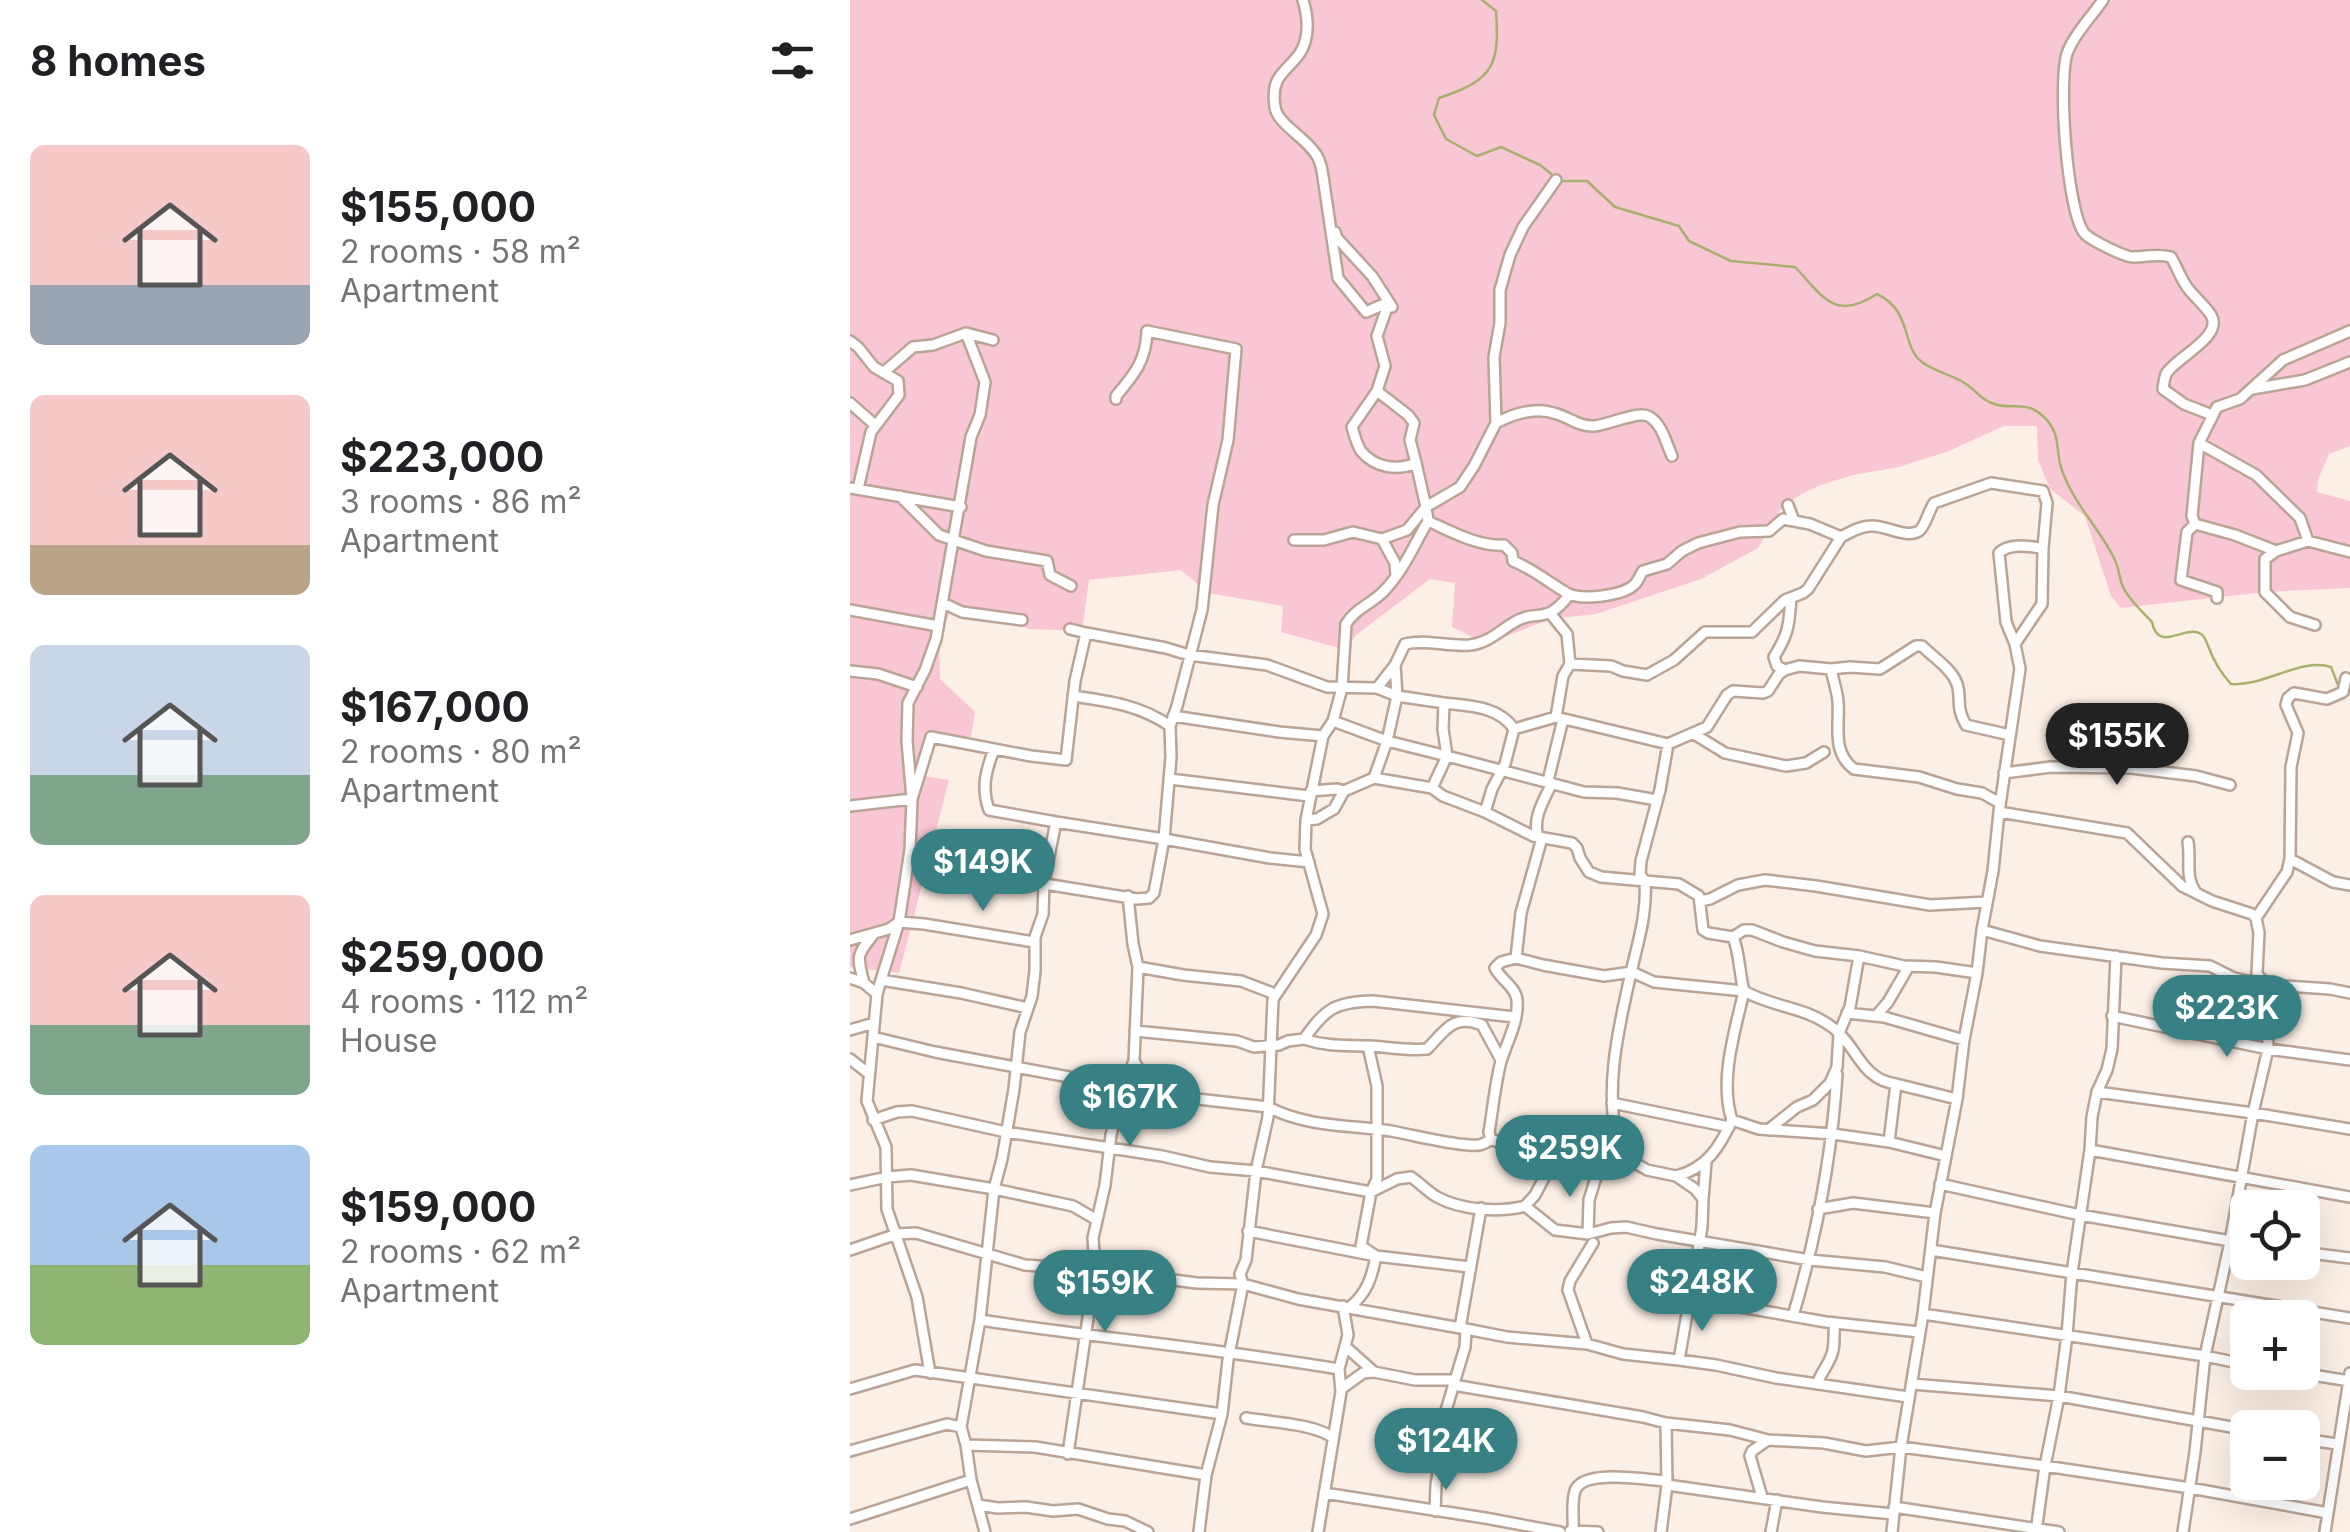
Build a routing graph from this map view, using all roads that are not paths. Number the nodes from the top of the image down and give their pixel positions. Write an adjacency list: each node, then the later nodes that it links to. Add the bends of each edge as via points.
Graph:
1 (1303, 0): 3 (street, via 1308,18 1302,50 1280,72 1274,108 1319,158)
2 (2103, 0): 16 (street, via 2065,64 2065,142 2075,212 2086,236 2117,252 2171,256 2214,320 2212,332 2164,376 2163,389)
3 (1323, 178): 5 (street, via 1336,238); 5 (street, via 1338,278 1366,312)
4 (1556, 180): 17 (street, via 1523,227 1500,290)
5 (1390, 304): 13 (street, via 1377,336 1384,366)
6 (2350, 331): 12 (street, via 2283,360)
7 (966, 333): 8 (street); 11 (street, via 912,346); 26 (street, via 985,382)
8 (993, 340)
9 (850, 341): 11 (street)
10 (2350, 362): 12 (street, via 2305,380)
11 (884, 372): 18 (street, via 898,382 899,395)
12 (2252, 389): 16 (street)
13 (1377, 391): 21 (street, via 1414,423); 21 (street, via 1352,427 1361,450 1379,464 1402,469)
14 (1116, 399): 52 (street, via 1146,352 1147,331 1236,349 1202,610)
15 (850, 403): 18 (street)
16 (2212, 415): 19 (street)
17 (1496, 423): 20 (street, via 1536,410 1588,427 1647,416); 25 (street, via 1460,487)
18 (875, 426): 22 (street)
19 (2199, 443): 29 (street); 34 (street, via 2256,475 2300,518)
20 (1672, 456)
21 (1416, 463): 25 (street)
22 (854, 489): 23 (street)
23 (900, 496): 26 (street); 31 (street, via 939,535)
24 (1788, 505): 27 (street)
25 (1426, 506): 28 (street); 32 (street, via 1407,530)
26 (960, 507): 31 (street)
27 (1794, 520): 30 (street); 40 (street, via 1689,547 1643,571 1622,592)
28 (1428, 522): 38 (street); 40 (street, via 1504,545 1512,561)
29 (2195, 524): 36 (street); 42 (street, via 2187,532 2181,580)
30 (1841, 537): 35 (street, via 1869,526 1917,532 1934,502 1991,483 2043,492); 41 (street, via 1808,589)
31 (955, 539): 39 (street, via 1046,562 1050,575); 43 (street)
32 (1382, 539): 33 (street, via 1353,532); 38 (street)
33 (1294, 540)
34 (2308, 541): 36 (street); 37 (street)
35 (2042, 548): 51 (street, via 2042,604); 51 (street, via 1999,553 2006,622)
36 (2276, 551): 47 (street, via 2265,559 2266,592 2290,616)
37 (2350, 552)
38 (1396, 576): 62 (street, via 1346,624)
39 (1071, 586)
40 (1569, 595): 45 (street)
41 (1791, 598): 53 (street, via 1752,632 1705,632 1646,675); 56 (street, via 1790,625 1774,657)
42 (2217, 598)
43 (943, 603): 46 (street); 48 (street)
44 (850, 610): 48 (street)
45 (1550, 613): 53 (street, via 1568,634); 54 (street, via 1520,619 1486,642 1405,644)
46 (1022, 620)
47 (2315, 625)
48 (938, 626): 61 (street)
49 (1070, 629): 50 (street)
50 (1086, 633): 52 (street); 64 (street)
51 (2015, 644): 72 (street, via 2020,669)
52 (1189, 655): 62 (street, via 1267,665); 68 (street)
53 (1570, 664): 67 (street)
54 (1395, 665): 63 (street); 65 (street)
55 (1831, 669): 56 (street); 72 (street, via 1880,669 1922,646 1952,674 1966,725); 91 (street, via 1838,741 1848,765 1982,793)
56 (1785, 670): 71 (street, via 1768,691 1733,691)
57 (850, 672): 58 (street)
58 (864, 672): 60 (street); 61 (street)
59 (2346, 678): 98 (street, via 2343,692 2327,699 2302,693 2288,698 2298,734)
60 (850, 683)
61 (917, 687): 88 (street, via 908,703)
62 (1342, 688): 63 (street); 69 (street)
63 (1377, 688): 65 (street)
64 (1073, 696): 68 (street); 76 (street, via 1066,760)
65 (1397, 696): 66 (street); 74 (street)
66 (1444, 703): 70 (street, via 1486,709); 78 (street)
67 (1560, 718): 70 (street); 75 (street); 83 (street)
68 (1172, 721): 73 (street); 82 (street)
69 (1333, 721): 73 (street); 74 (street)
70 (1514, 729): 79 (street)
71 (1694, 734): 75 (street); 77 (street, via 1725,752 1786,766)
72 (2010, 735): 80 (street)
73 (1323, 736): 87 (street)
74 (1387, 740): 78 (street); 81 (street)
75 (1668, 744): 89 (street)
76 (994, 749): 88 (street, via 931,736); 94 (street, via 983,784 989,810)
77 (1824, 752)
78 (1447, 756): 79 (street); 85 (street)
79 (1503, 770): 83 (street); 92 (street)
80 (2004, 772): 84 (street, via 2159,770); 91 (street)
81 (1374, 778): 85 (street); 86 (street)
82 (1170, 779): 87 (street); 96 (street)
83 (1550, 782): 89 (street); 95 (street, via 1536,829)
84 (2230, 785)
85 (1432, 788): 92 (street)
86 (1344, 791): 87 (street); 93 (street, via 1334,809)
87 (1310, 794): 93 (street)
88 (912, 799): 90 (street); 109 (street)
89 (1657, 800): 101 (street, via 1640,862)
90 (850, 806)
91 (1999, 808): 104 (street, via 2127,833); 107 (street)
92 (1485, 812): 95 (street)
93 (1306, 820): 99 (street)
94 (1056, 822): 96 (street); 102 (street)
95 (1540, 838): 101 (street, via 1572,843 1588,872); 117 (street)
96 (1164, 839): 99 (street); 105 (street, via 1154,893)
97 (2188, 842): 104 (street)
98 (2290, 859): 103 (street); 108 (street)
99 (1309, 862): 129 (street, via 1323,914)
100 (965, 868): 102 (street)
101 (1645, 881): 106 (street, via 1679,884); 120 (street, via 1645,917)
102 (1045, 882): 105 (street); 114 (street)
103 (2350, 886)
104 (2197, 894): 108 (street)
105 (1128, 896): 119 (street)
106 (1700, 901): 107 (street, via 1765,880 1930,906); 112 (street, via 1703,930)
107 (1987, 902): 110 (street)
108 (2256, 918): 125 (street, via 2257,973)
109 (899, 922): 111 (street); 114 (street); 123 (street)
110 (1982, 930): 116 (street); 121 (street)
111 (875, 933): 113 (street); 124 (street, via 859,953)
112 (1733, 937): 115 (street, via 1752,930); 126 (street)
113 (850, 940)
114 (1034, 942): 130 (street)
115 (1859, 956): 118 (street); 131 (street)
116 (2116, 956): 125 (street, via 2210,966); 133 (street)
117 (1516, 958): 120 (street, via 1604,976); 134 (street, via 1495,968 1517,998)
118 (1909, 966): 121 (street); 132 (street)
119 (1138, 967): 129 (street, via 1241,980); 137 (street)
120 (1632, 972): 126 (street, via 1654,982); 157 (street, via 1615,1045)
121 (1977, 973): 141 (street)
122 (850, 978): 124 (street)
123 (881, 980): 128 (street); 130 (street)
124 (864, 982): 128 (street)
125 (2270, 985): 127 (street); 144 (street)
126 (1744, 991): 138 (street, via 1803,1010); 161 (street, via 1729,1070)
127 (2350, 993)
128 (876, 994): 135 (street)
129 (1275, 994): 142 (street)
130 (1028, 1008): 149 (street)
131 (1848, 1013): 132 (street); 138 (street)
132 (1876, 1016): 141 (street)
133 (2112, 1016): 144 (street); 155 (street, via 2112,1050)
134 (1514, 1017): 140 (street, via 1352,1002 1322,1014); 146 (street)
135 (874, 1023): 136 (street); 139 (street)
136 (850, 1030)
137 (1134, 1031): 142 (street); 148 (street)
138 (1839, 1033): 150 (street); 152 (street, via 1876,1079)
139 (873, 1036): 149 (street); 151 (street)
140 (1304, 1039): 142 (street); 143 (street, via 1331,1047)
141 (1964, 1040): 156 (street)
142 (1273, 1046): 158 (street)
143 (1368, 1046): 146 (street, via 1427,1049 1463,1020 1482,1025); 163 (street)
144 (2268, 1048): 147 (street); 159 (street)
145 (850, 1059): 151 (street)
146 (1502, 1060): 168 (street)
147 (2350, 1060)
148 (1134, 1061): 153 (street); 154 (street)
149 (1017, 1066): 153 (street); 166 (street)
150 (1838, 1067): 165 (street, via 1818,1096); 167 (street)
151 (868, 1073): 160 (street)
152 (1896, 1084): 156 (street); 169 (street)
153 (1124, 1086): 154 (street); 170 (street)
154 (1152, 1091): 158 (street)
155 (2096, 1092): 159 (street); 171 (street)
156 (1956, 1099): 173 (street)
157 (1612, 1103): 161 (street); 164 (street)
158 (1268, 1106): 163 (street, via 1300,1119); 177 (street)
159 (2253, 1113): 162 (street); 180 (street)
160 (873, 1120): 166 (street, via 912,1111); 178 (street, via 886,1147)
161 (1731, 1124): 165 (street); 176 (street)
162 (2350, 1129)
163 (1378, 1130): 168 (street, via 1469,1145); 185 (street)
164 (1613, 1130): 172 (street); 175 (street)
165 (1768, 1130): 167 (street)
166 (1006, 1132): 170 (street); 183 (street)
167 (1833, 1134): 169 (street); 190 (street)
168 (1491, 1139): 174 (street)
169 (1889, 1142): 173 (street)
170 (1110, 1148): 177 (street); 193 (street)
171 (2090, 1150): 180 (street); 192 (street)
172 (1620, 1154): 175 (street); 179 (street, via 1647,1170)
173 (1946, 1156): 181 (street)
174 (1554, 1159): 175 (street); 188 (street)
175 (1593, 1160): 196 (street, via 1598,1171)
176 (1706, 1162): 179 (street); 187 (street)
177 (1256, 1171): 185 (street); 194 (street)
178 (887, 1176): 182 (street); 183 (street); 195 (street, via 887,1208)
179 (1676, 1176): 187 (street)
180 (2241, 1178): 184 (street); 186 (street)
181 (1940, 1184): 191 (street); 192 (street)
182 (850, 1185)
183 (994, 1189): 193 (street, via 1072,1206); 201 (street)
184 (2239, 1190)
185 (1371, 1192): 189 (street, via 1411,1177 1435,1196); 203 (street, via 1361,1246)
186 (2350, 1197)
187 (1703, 1198): 197 (street)
188 (1525, 1206): 189 (street); 196 (street, via 1555,1230)
189 (1481, 1208): 206 (street)
190 (1818, 1208): 191 (street, via 1853,1203); 205 (street)
191 (1935, 1213): 200 (street)
192 (2080, 1214): 198 (street); 208 (street)
193 (1096, 1220): 207 (street)
194 (1248, 1231): 203 (street); 210 (street)
195 (897, 1234): 199 (street); 201 (street); 230 (street)
196 (1591, 1238): 197 (street, via 1626,1227); 223 (street, via 1568,1290)
197 (1700, 1240): 205 (street); 212 (street)
198 (2230, 1242): 211 (street)
199 (850, 1250)
200 (1932, 1250): 208 (street); 209 (street)
201 (987, 1254): 207 (street, via 1034,1267); 217 (street)
202 (2320, 1254): 204 (street)
203 (1376, 1256): 206 (street); 213 (street, via 1368,1284)
204 (2350, 1258)
205 (1810, 1260): 209 (street); 215 (street)
206 (1470, 1267): 219 (street)
207 (1096, 1270): 210 (street); 221 (street)
208 (2072, 1274): 211 (street); 222 (street)
209 (1927, 1277): 214 (street)
210 (1242, 1284): 213 (street); 225 (street)
211 (2218, 1296): 216 (street); 226 (street)
212 (1689, 1298): 215 (street); 227 (street)
213 (1346, 1306): 219 (street); 224 (street)
214 (1923, 1314): 220 (street); 222 (street)
215 (1793, 1316): 218 (street)
216 (2350, 1318)
217 (980, 1320): 221 (street); 234 (street)
218 (1835, 1323): 220 (street); 236 (street, via 1834,1346)
219 (1463, 1328): 223 (street); 235 (street)
220 (1919, 1332): 237 (street)
221 (1085, 1336): 225 (street); 240 (street)
222 (2068, 1336): 226 (street); 241 (street)
223 (1587, 1344): 227 (street)
224 (1346, 1346): 229 (street); 231 (street)
225 (1230, 1354): 229 (street); 243 (street)
226 (2206, 1356): 228 (street); 245 (street)
227 (1678, 1360): 236 (street)
228 (2230, 1361)
229 (1339, 1370): 239 (street)
230 (930, 1372): 234 (street); 238 (street, via 910,1370)
231 (1374, 1372): 235 (street); 239 (street)
232 (2320, 1375): 233 (street)
233 (2349, 1378): 254 (street)
234 (970, 1379): 240 (street); 247 (street)
235 (1454, 1383): 246 (street); 269 (street, via 1438,1437)
236 (1818, 1384): 242 (street)
237 (1912, 1384): 241 (street); 242 (street)
238 (850, 1389)
239 (1341, 1389): 250 (street)
240 (1078, 1394): 243 (street); 257 (street)
241 (2059, 1396): 245 (street); 259 (street)
242 (1908, 1398): 255 (street)
243 (1222, 1414): 260 (street)
244 (1246, 1418): 250 (street, via 1310,1427)
245 (2198, 1422): 248 (street); 263 (street)
246 (1666, 1424): 249 (street); 262 (street)
247 (961, 1427): 253 (street); 256 (street, via 947,1424)
248 (2230, 1427)
249 (1745, 1432): 251 (street); 258 (street)
250 (1333, 1438): 264 (street)
251 (1768, 1440): 255 (street); 258 (street)
252 (2320, 1442): 254 (street)
253 (966, 1444): 257 (street); 261 (street)
254 (2337, 1444): 270 (street)
255 (1901, 1447): 259 (street); 268 (street)
256 (850, 1451)
257 (1068, 1454): 260 (street)
258 (1750, 1456): 265 (street)
259 (2045, 1466): 263 (street); 272 (street)
260 (1206, 1475): 276 (street)
261 (971, 1480): 267 (street); 271 (street)
262 (1667, 1484): 265 (street); 273 (street, via 1608,1477 1580,1482); 280 (street)
263 (2190, 1488): 270 (street); 284 (street)
264 (1324, 1493): 269 (street); 277 (street)
265 (1762, 1497): 266 (street)
266 (1777, 1500): 268 (street); 281 (street)
267 (978, 1505): 274 (street); 275 (street, via 1078,1509)
268 (1894, 1510): 272 (street); 282 (street)
269 (1435, 1511): 278 (street)
270 (2328, 1514): 285 (street)
271 (850, 1519)
272 (2037, 1530): 283 (street)
273 (1573, 1531): 278 (street); 279 (street)
274 (985, 1532)
275 (1148, 1532)
276 (1199, 1532)
277 (1318, 1532)
278 (1562, 1532)
279 (1598, 1532)
280 (1661, 1532)
281 (1772, 1532)
282 (1892, 1532)
283 (2060, 1532)
284 (2182, 1532)
285 (2325, 1532)

